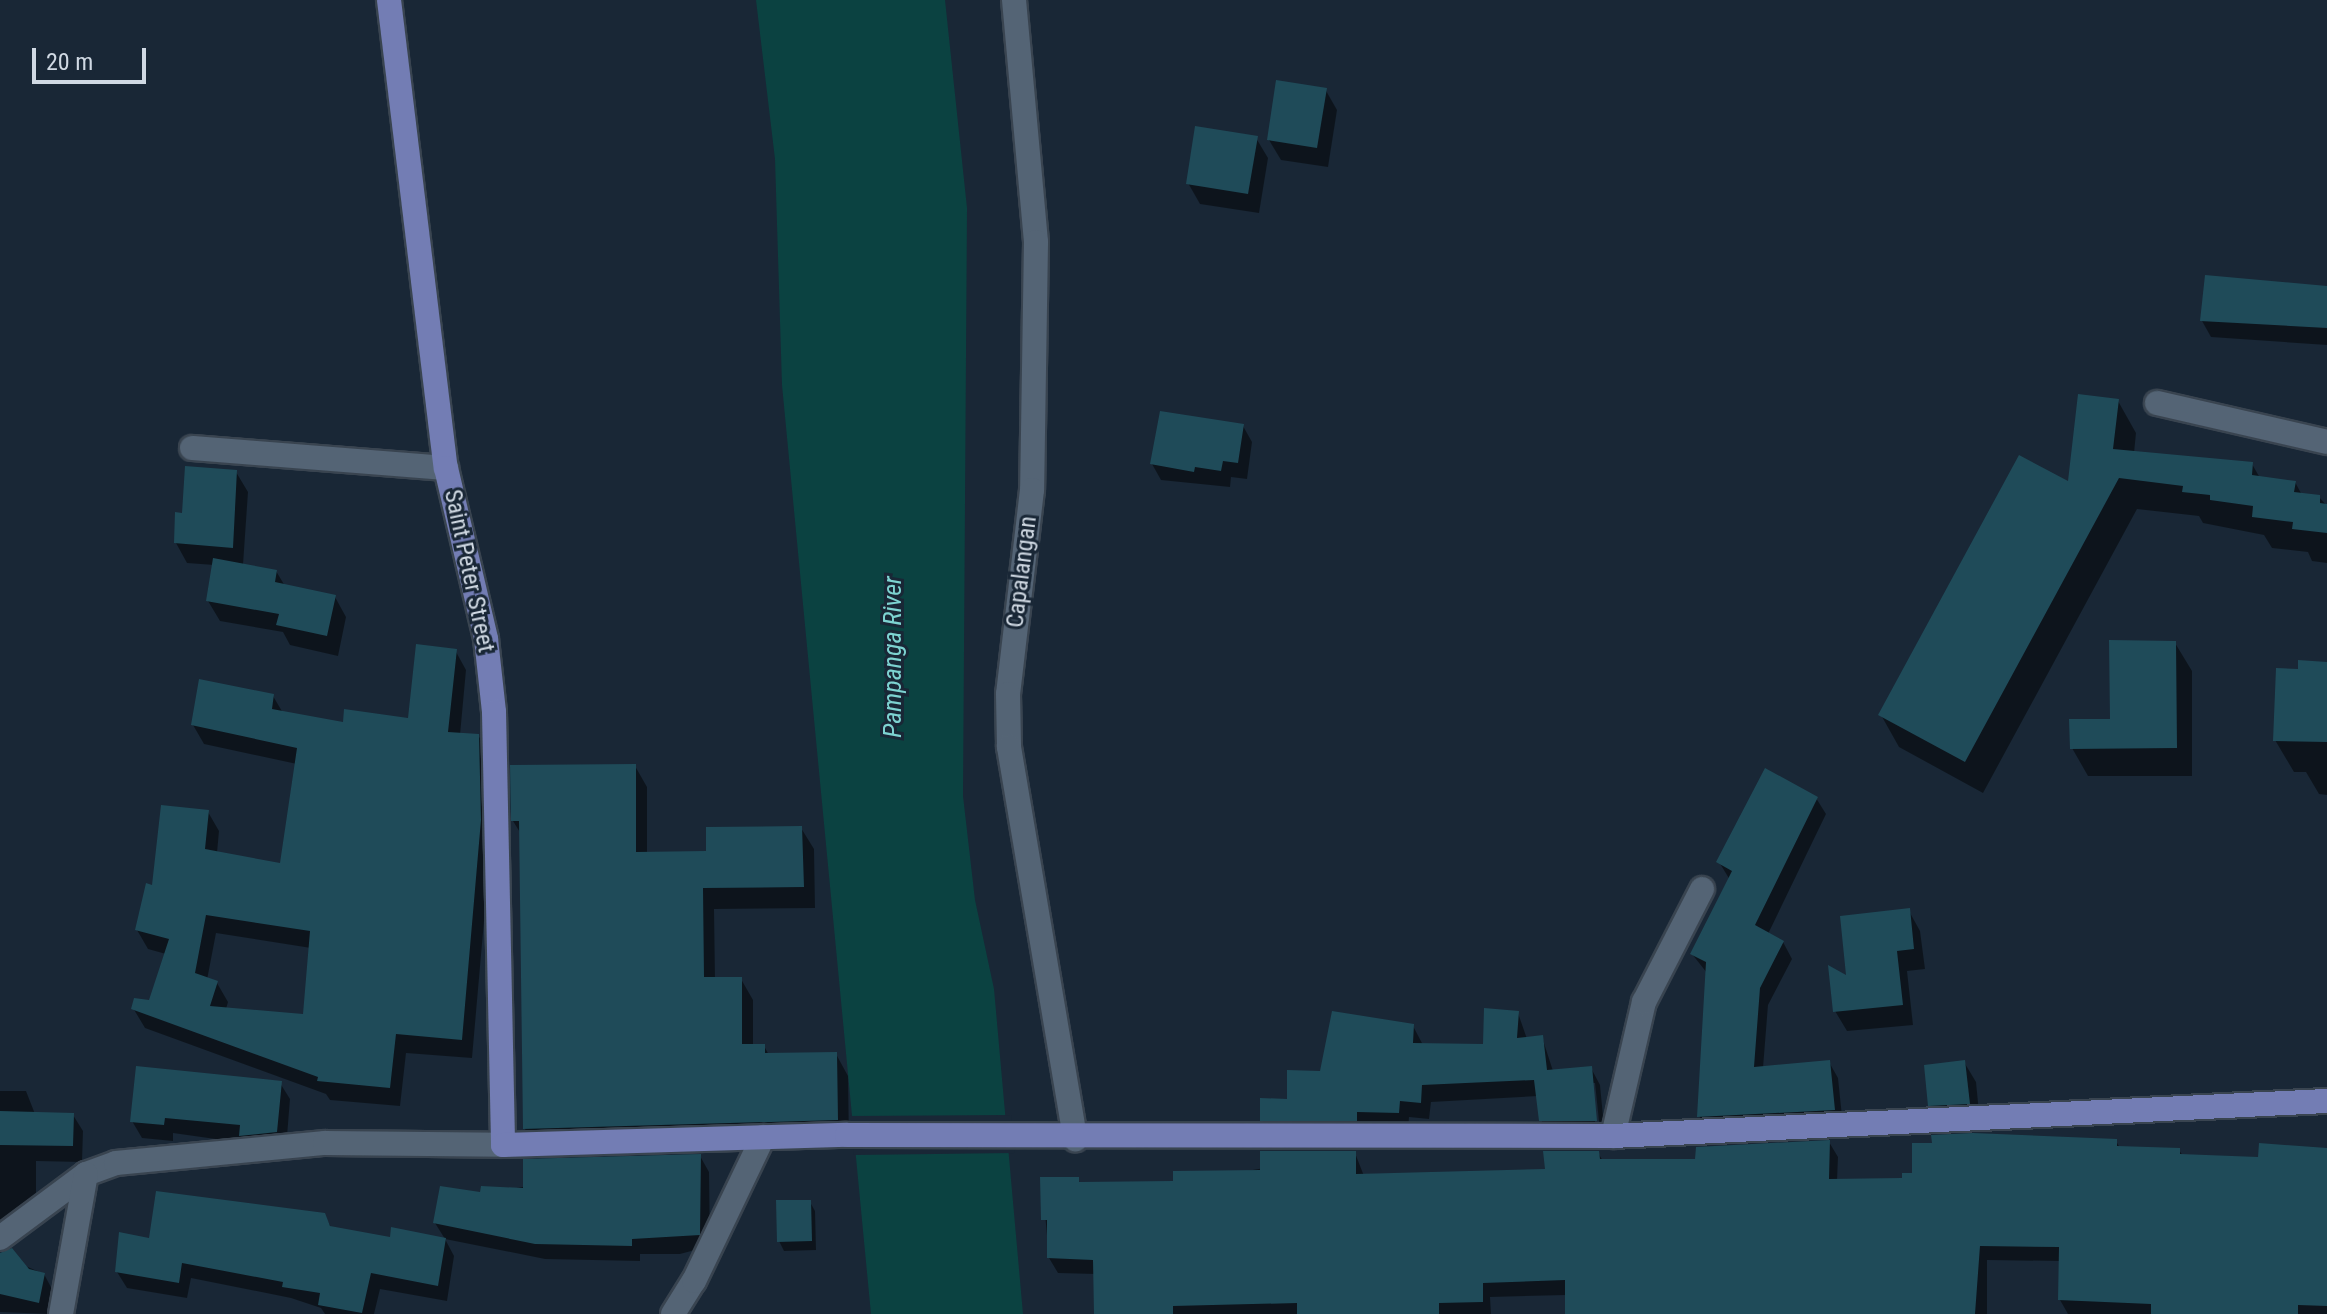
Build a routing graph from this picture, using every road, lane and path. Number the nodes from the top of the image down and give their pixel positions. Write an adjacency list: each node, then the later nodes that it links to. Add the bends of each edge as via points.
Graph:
1 (389, 0): 6 (main road, Saint Peter Street)
2 (1014, 0): 11 (street, Capalangan, via 1036,242 1032,490 1008,694 1009,747)
3 (2157, 403): 4 (street)
4 (2327, 442)
5 (192, 448): 6 (street)
6 (446, 468): 12 (main road, Saint Peter Street, via 486,639 494,712)
7 (1702, 889): 9 (street, via 1644,1002)
8 (2327, 1101): 9 (main road)
9 (1613, 1136): 11 (main road)
10 (763, 1137): 11 (main road); 12 (main road); 16 (street)
11 (1075, 1139)
12 (503, 1145): 13 (street, via 325,1143 153,1157)
13 (86, 1174): 14 (street); 15 (street)
14 (0, 1238)
15 (61, 1314)
16 (673, 1314)

